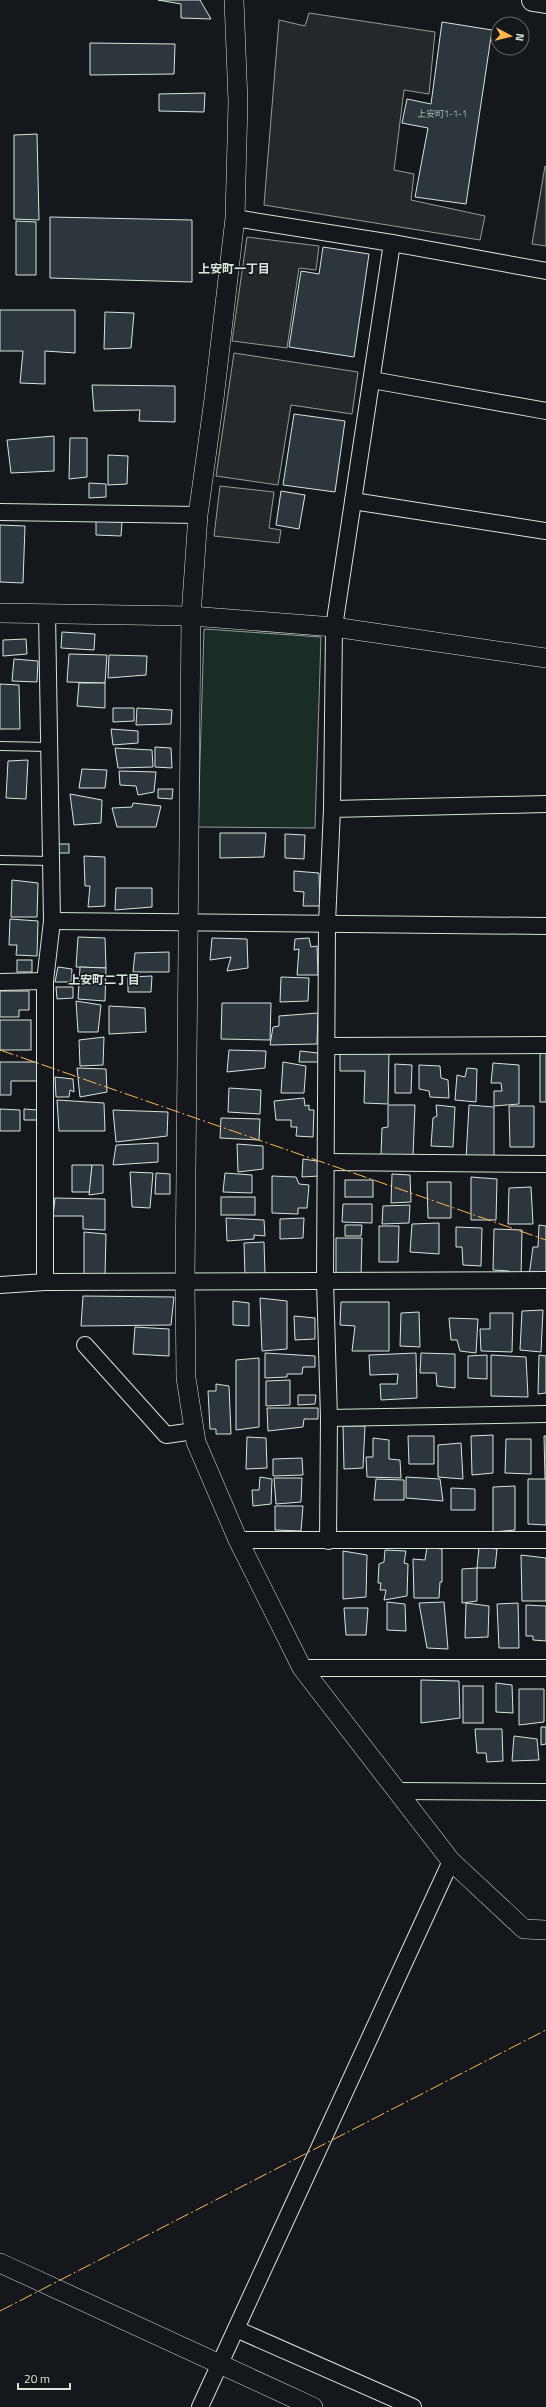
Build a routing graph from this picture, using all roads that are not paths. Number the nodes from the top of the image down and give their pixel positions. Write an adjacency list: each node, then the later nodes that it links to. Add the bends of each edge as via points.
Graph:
1 (234, 0): 4 (street, via 238,102)
2 (533, 0): 3 (highway)
3 (546, 2)
4 (235, 218): 5 (street); 11 (street)
5 (392, 243): 6 (street); 7 (street)
6 (546, 271)
7 (372, 380): 8 (street); 9 (street)
8 (546, 411)
9 (353, 500): 12 (street); 16 (street)
10 (0, 512): 11 (street)
11 (198, 515): 15 (street)
12 (546, 531)
13 (0, 613): 14 (street)
14 (47, 613): 15 (street); 19 (street)
15 (191, 616): 16 (street); 25 (street)
16 (334, 627): 17 (street); 21 (street)
17 (546, 658)
18 (0, 746): 19 (lane)
19 (49, 747): 23 (street)
20 (546, 804): 21 (street)
21 (332, 808): 26 (street)
22 (0, 860): 23 (lane)
23 (51, 861): 24 (street)
24 (52, 921): 25 (street); 28 (street)
25 (188, 922): 26 (street); 37 (street)
26 (327, 923): 27 (street); 31 (street)
27 (546, 926)
28 (45, 981): 29 (street); 35 (street)
29 (0, 982)
30 (546, 1045): 31 (street)
31 (327, 1046): 32 (street)
32 (326, 1162): 33 (street); 36 (street)
33 (546, 1164)
34 (546, 1280): 36 (street)
35 (45, 1282): 37 (street); 38 (street)
36 (325, 1282): 37 (street); 41 (street)
37 (185, 1283): 42 (street, via 186,1378)
38 (0, 1285)
39 (85, 1345): 42 (street, via 166,1435)
40 (546, 1414): 41 (street)
41 (329, 1418): 45 (street)
42 (194, 1431): 43 (street, via 196,1442)
43 (238, 1540): 45 (street); 46 (street)
44 (546, 1540): 45 (street)
45 (328, 1541)
46 (302, 1668): 47 (street); 48 (street)
47 (546, 1668)
48 (397, 1791): 49 (street); 50 (street)
49 (546, 1792)
50 (451, 1861): 51 (street, via 524,1929); 53 (street)
51 (546, 1930)
52 (0, 2263): 54 (street)
53 (236, 2329): 54 (street); 57 (street)
54 (220, 2365): 55 (street); 56 (street)
55 (200, 2407)
56 (313, 2407)
57 (413, 2407)

